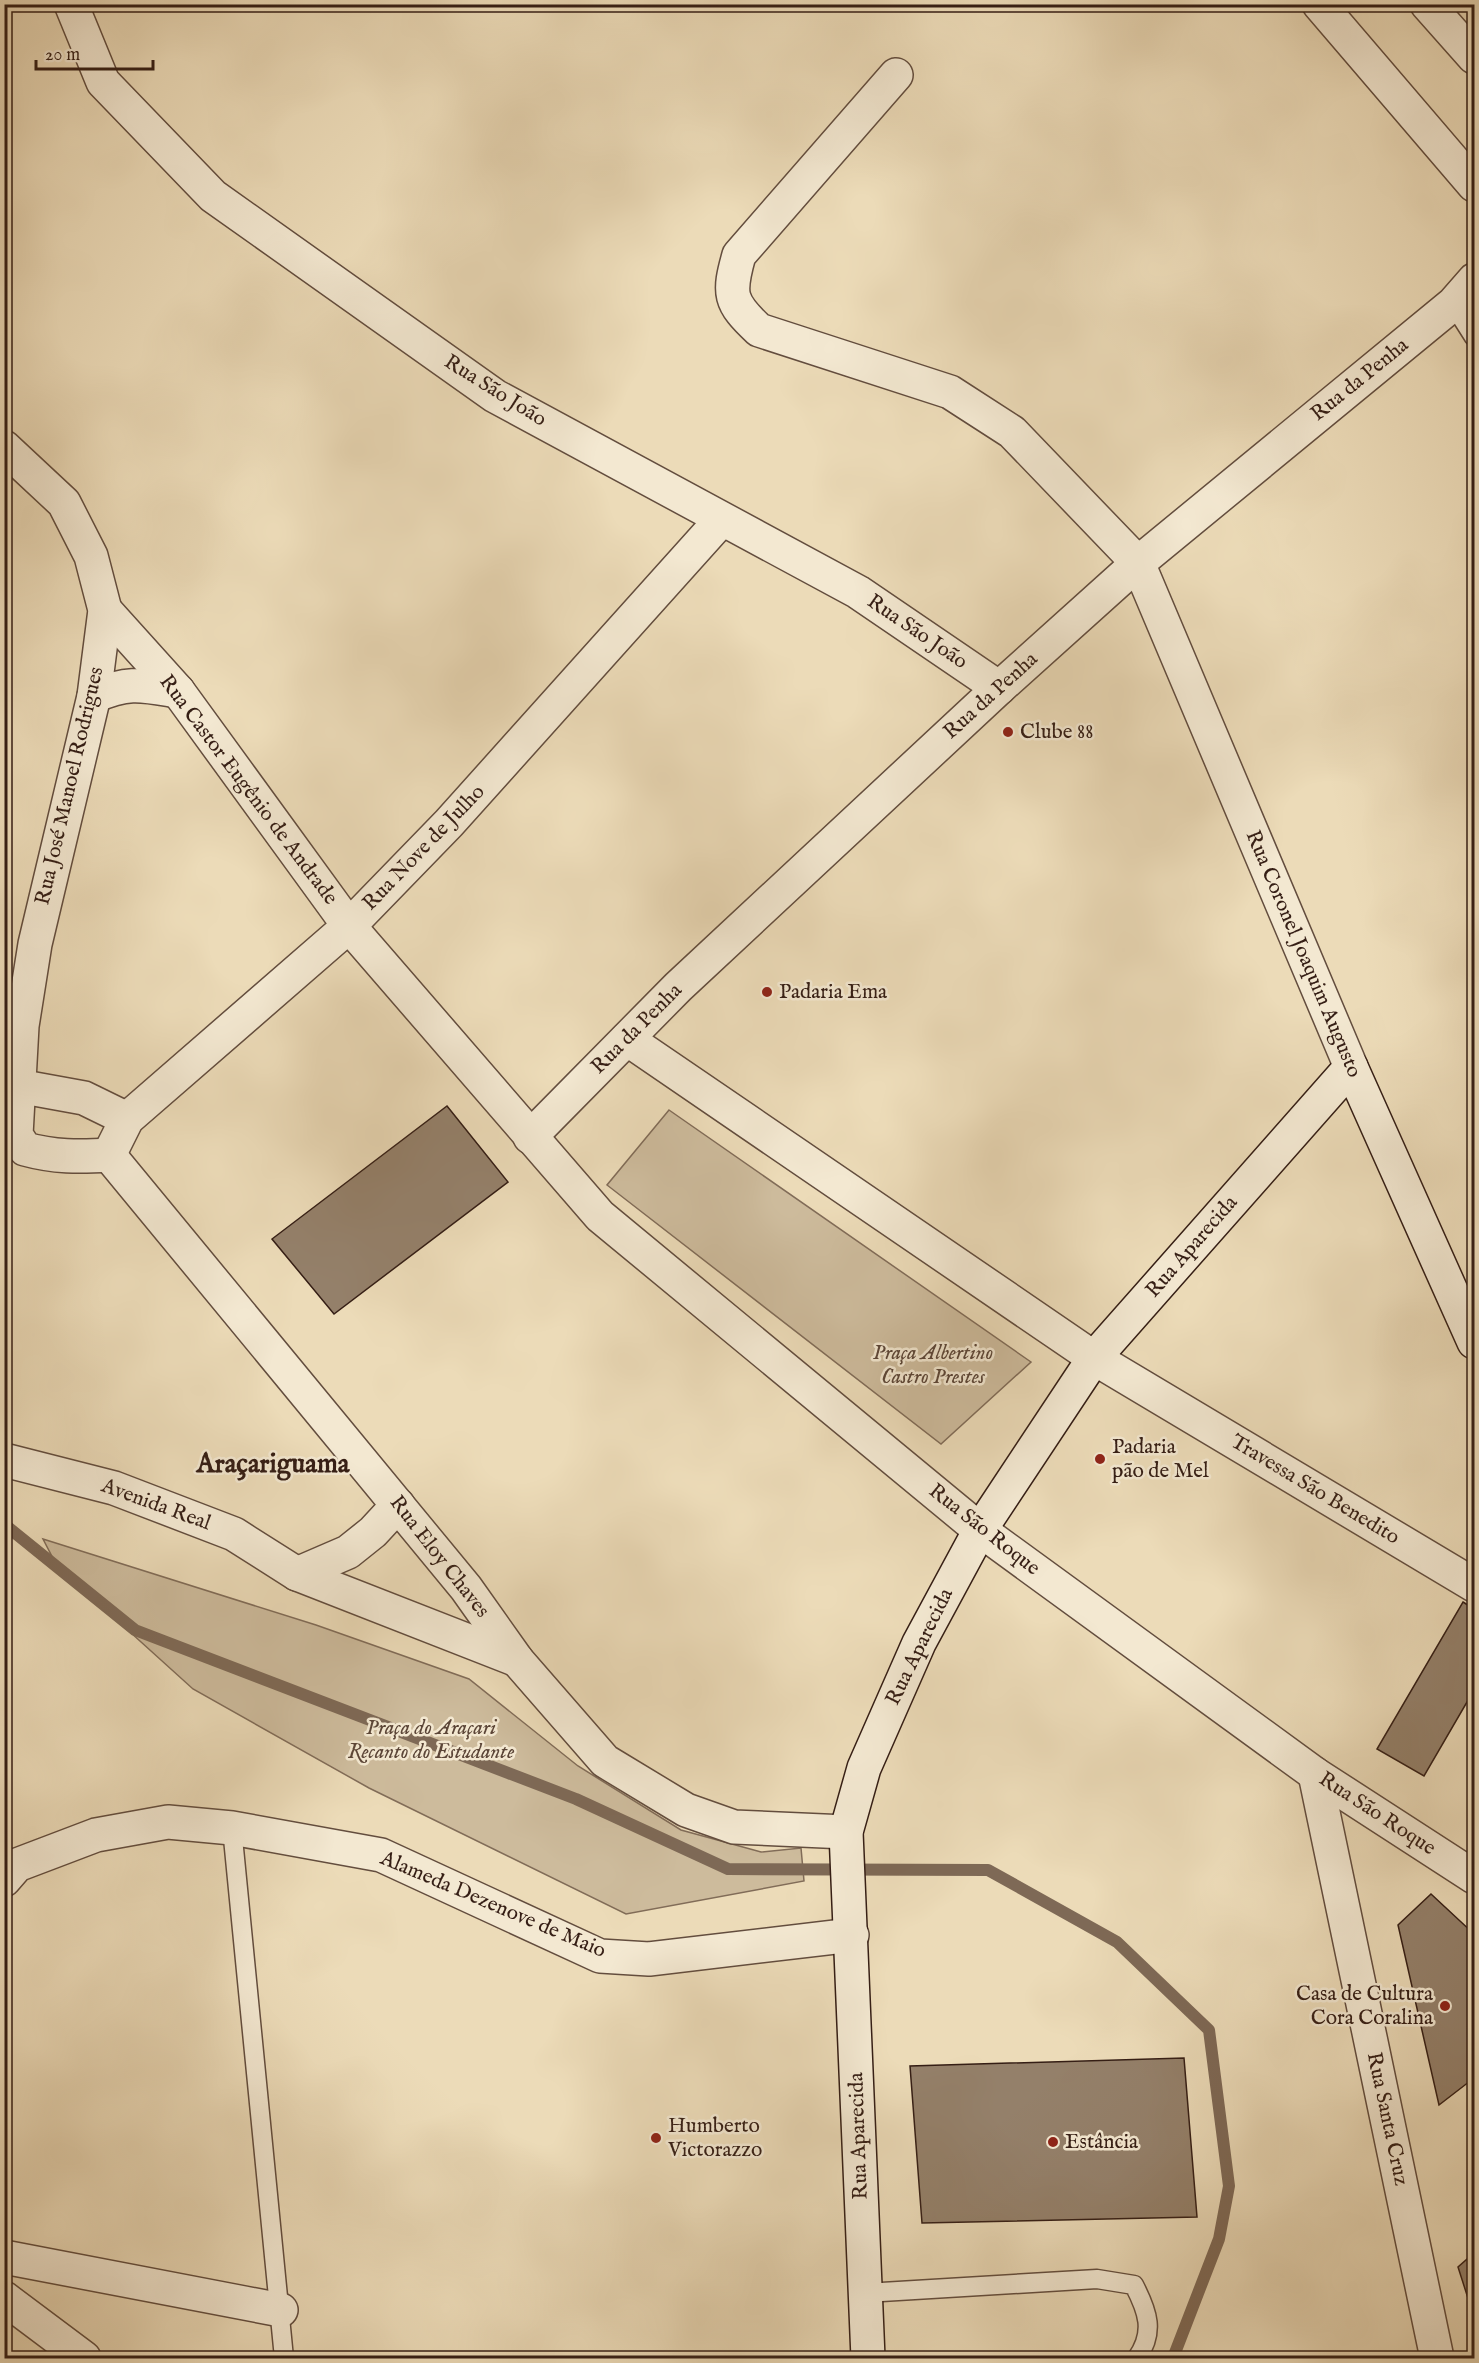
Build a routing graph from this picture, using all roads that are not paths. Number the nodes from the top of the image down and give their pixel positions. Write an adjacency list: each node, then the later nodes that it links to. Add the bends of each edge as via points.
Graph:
1 (71, 4): 11 (street, Rua São João, via 103,82 213,196 495,396)
2 (1319, 4): 6 (street)
3 (1427, 4): 4 (street)
4 (1474, 57)
5 (896, 75): 12 (street, via 740,255 731,283 738,311 759,330 950,392 1012,432)
6 (1474, 185)
7 (1474, 280): 8 (street, Rua da Penha)
8 (1453, 304): 9 (lane); 12 (street, Rua da Penha)
9 (1474, 337)
10 (4, 447): 13 (street, Rua José Manoel Rodrigues, via 64,503 91,556)
11 (721, 520): 14 (street, Rua São João, via 858,592); 17 (street, Rua Nove de Julho, via 449,824)
12 (1138, 563): 14 (street, Rua da Penha); 19 (street, Rua Coronel Joaquim Augusto)
13 (105, 610): 15 (street, Rua Castor Eugênio de Andrade); 16 (street, Rua José Manoel Rodrigues)
14 (999, 688): 18 (street, Rua da Penha)
15 (178, 691): 16 (street, via 135,684); 17 (street, Rua Castor Eugênio de Andrade)
16 (94, 696): 20 (street, Rua José Manoel Rodrigues, via 34,944)
17 (349, 926): 21 (street, Rua Nove de Julho); 22 (street, Rua Castor Eugênio de Andrade)
18 (627, 1039): 22 (street, Rua da Penha); 25 (street)
19 (1351, 1067): 24 (street, Rua Coronel Joaquim Augusto); 25 (street, Rua Aparecida)
20 (18, 1086): 21 (street, via 84,1098); 23 (street, Rua José Manoel Rodrigues, via 16,1135 25,1149 75,1157)
21 (127, 1119): 23 (street, Rua Nove de Julho)
22 (530, 1137): 28 (street, Rua São Roque, via 600,1216)
23 (109, 1155): 27 (street, Rua Eloy Chaves)
24 (1474, 1342)
25 (1094, 1358): 28 (street, Rua Aparecida); 30 (street, Travessa São Benedito)
26 (4, 1460): 29 (street, Avenida Real, via 114,1488 234,1534)
27 (398, 1505): 29 (street, via 348,1552); 31 (street, Rua Eloy Chaves, via 466,1588)
28 (980, 1530): 32 (street, Rua São Roque); 34 (street, Rua Aparecida, via 919,1643 864,1768)
29 (297, 1574): 31 (street, Avenida Real)
30 (1474, 1585)
31 (517, 1660): 34 (street, Rua Eloy Chaves, via 605,1761 686,1810 734,1827)
32 (1315, 1774): 35 (street, Rua São Roque); 46 (street, Rua Santa Cruz)
33 (232, 1828): 36 (street, Alameda Dezenove de Maio, via 168,1822 96,1835 17,1865); 37 (street, Alameda Dezenove de Maio, via 381,1855 600,1956 650,1959); 41 (lane)
34 (846, 1832): 37 (street, Rua Aparecida)
35 (1474, 1877)
36 (4, 1880)
37 (850, 1919): 39 (street, Rua Aparecida)
38 (4, 2257): 41 (street)
39 (865, 2294): 44 (street, Rua Aparecida); 45 (lane, via 1097,2279 1134,2285 1147,2310 1147,2343)
40 (4, 2298): 42 (street)
41 (281, 2310): 43 (lane)
42 (84, 2358)
43 (284, 2358)
44 (867, 2358)
45 (1137, 2358)
46 (1437, 2358)

